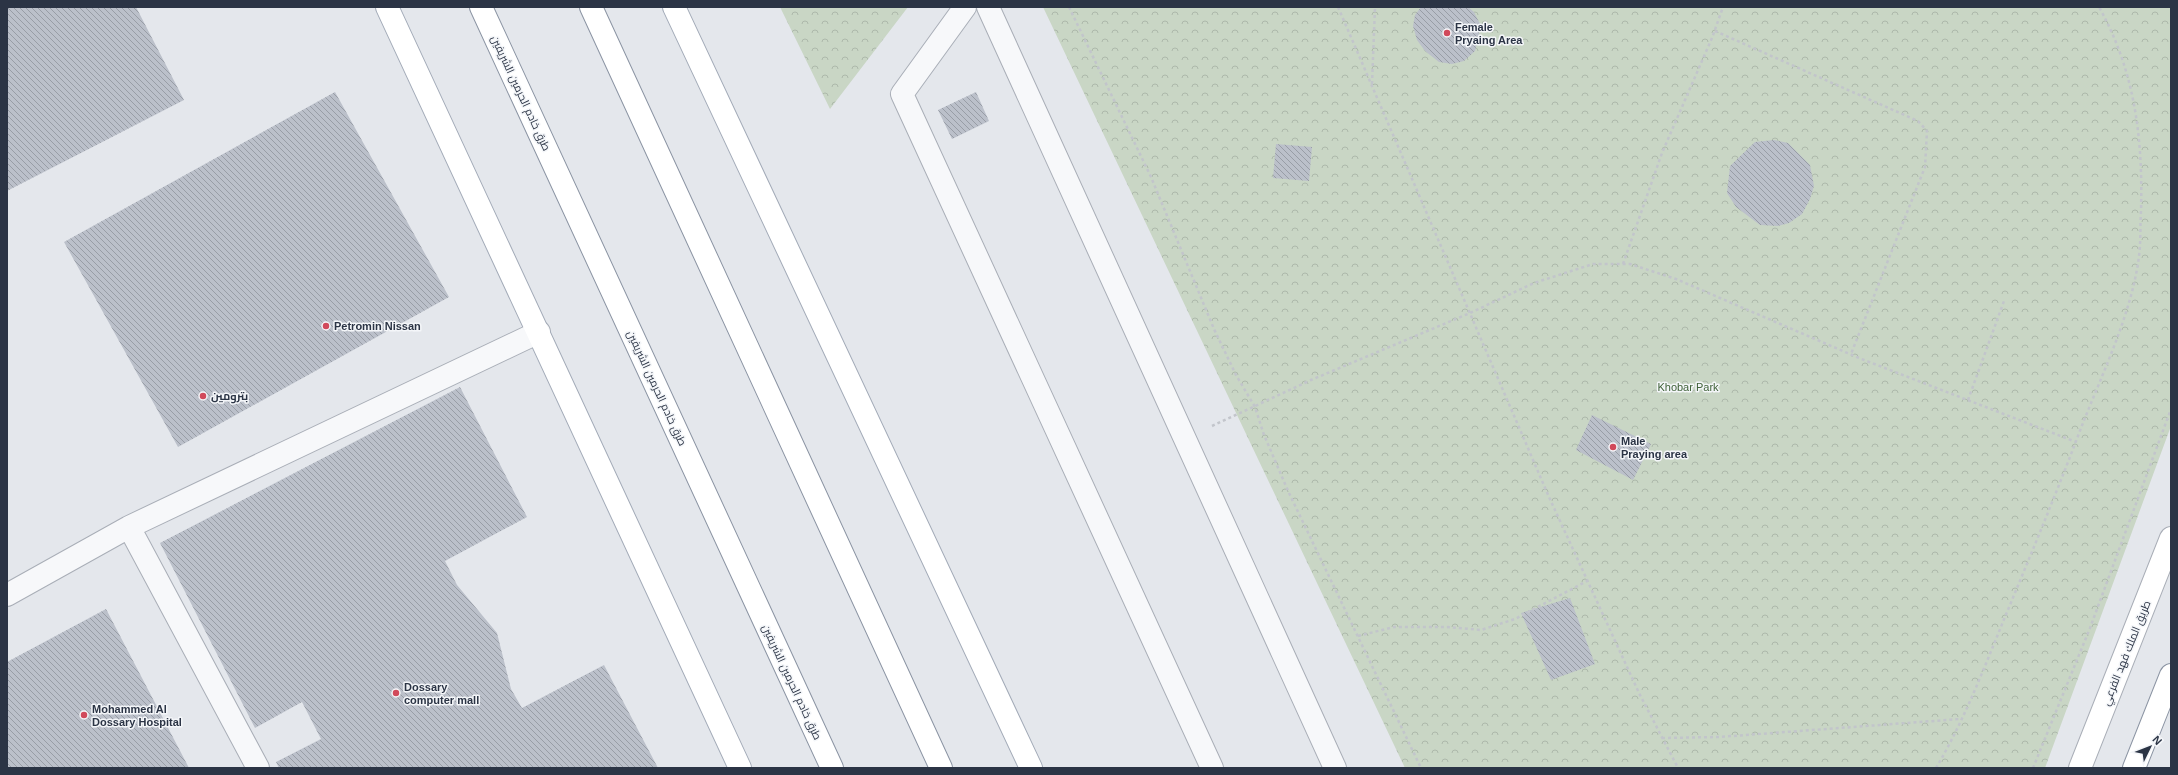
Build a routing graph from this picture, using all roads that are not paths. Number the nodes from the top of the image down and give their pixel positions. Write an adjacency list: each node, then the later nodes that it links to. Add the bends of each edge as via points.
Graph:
1 (387, 7): 7 (main road)
2 (481, 7): 14 (main road, طرق خادم الحرمين الشريفين)
3 (591, 7): 15 (main road)
4 (674, 7): 16 (main road)
5 (965, 7): 17 (street, via 902,94)
6 (988, 7): 18 (street)
7 (538, 332): 8 (street); 13 (main road)
8 (129, 527): 10 (street); 12 (street)
9 (2171, 538): 19 (main road, طريق الملك فهد الفرعي)
10 (7, 595)
11 (2171, 675): 20 (main road)
12 (258, 768)
13 (740, 768)
14 (832, 768)
15 (941, 768)
16 (1031, 768)
17 (1212, 768)
18 (1335, 768)
19 (2080, 768)
20 (2134, 768)

